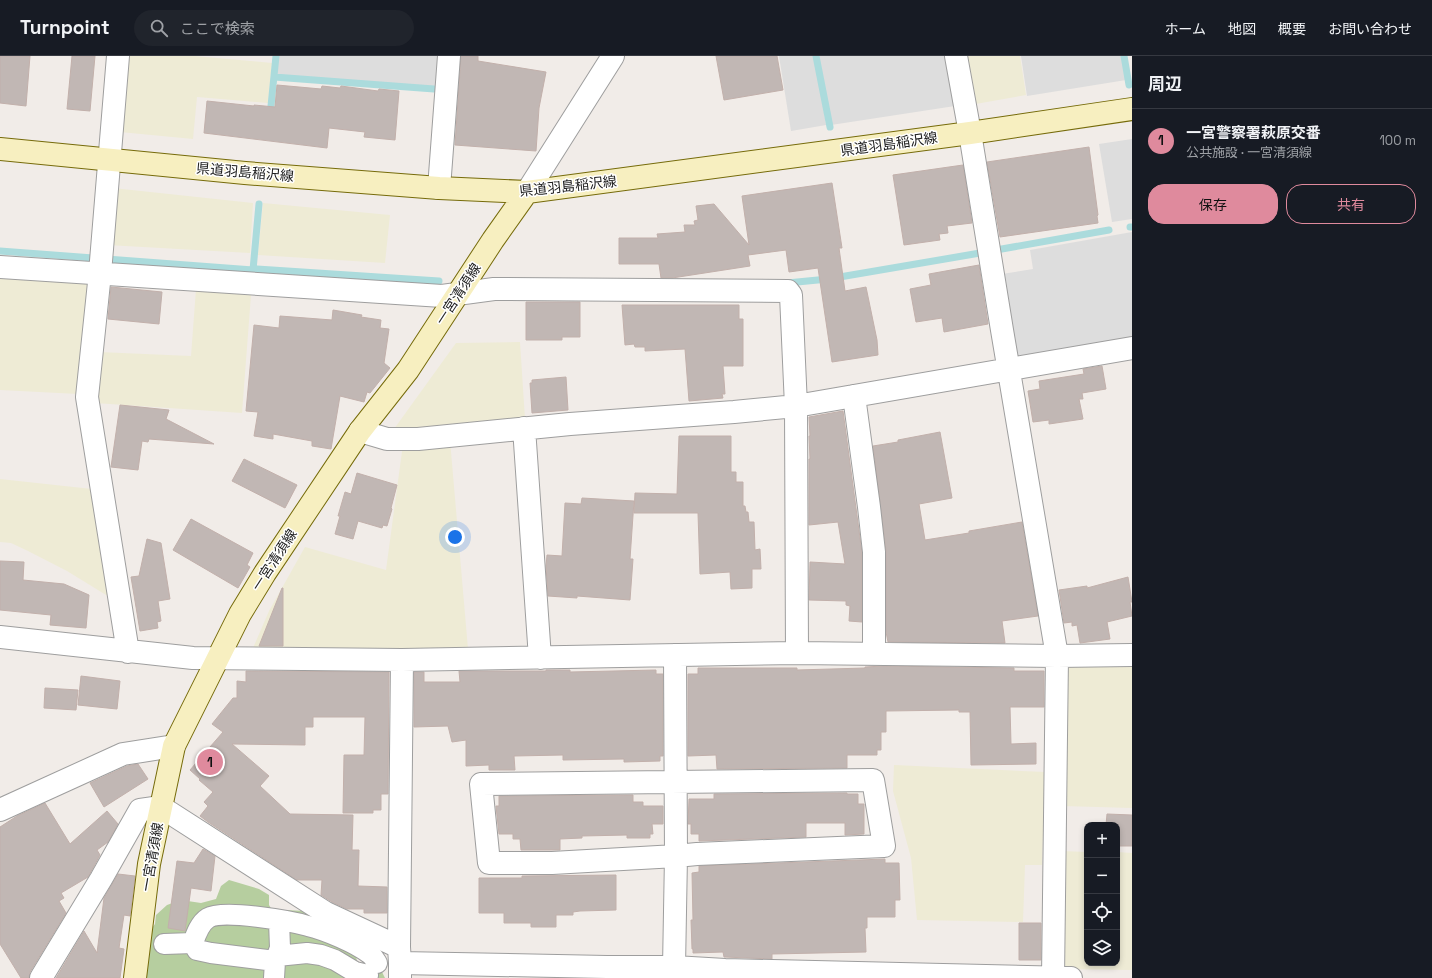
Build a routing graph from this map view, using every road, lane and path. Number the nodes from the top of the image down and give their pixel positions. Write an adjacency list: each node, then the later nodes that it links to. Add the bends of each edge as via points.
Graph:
1 (118, 56): 8 (street)
2 (449, 56): 9 (street)
3 (613, 56): 10 (street)
4 (956, 56): 6 (street)
5 (1132, 109): 6 (main road, 県道羽島稲沢線)
6 (970, 133): 10 (main road, 県道羽島稲沢線); 15 (street)
7 (0, 149): 8 (main road, 県道羽島稲沢線)
8 (109, 159): 9 (main road, 県道羽島稲沢線, via 245,173); 11 (street)
9 (439, 188): 10 (main road, 県道羽島稲沢線)
10 (527, 192): 13 (main road, 一宮清須線)
11 (101, 262): 12 (street); 13 (street, via 442,296); 21 (street, via 87,397)
12 (0, 267)
13 (458, 294): 17 (street, via 494,289 788,291 791,295); 19 (main road, 一宮清須線, via 408,370)
14 (1132, 348): 15 (street)
15 (1008, 370): 16 (street); 26 (street)
16 (854, 396): 17 (street); 23 (street, via 874,552)
17 (796, 406): 18 (street); 22 (street)
18 (524, 428): 19 (street, via 418,439 387,439); 28 (street)
19 (360, 431): 27 (main road, 一宮清須線, via 265,573 240,614)
20 (0, 637): 21 (street)
21 (128, 652): 27 (street)
22 (797, 653): 23 (street); 24 (street)
23 (874, 654): 26 (street)
24 (675, 655): 28 (street); 31 (street)
25 (1132, 655): 26 (street)
26 (1057, 656): 45 (street)
27 (218, 658): 29 (street); 30 (main road, 一宮清須線)
28 (540, 658): 29 (street)
29 (402, 660): 39 (street)
30 (174, 746): 32 (main road, 一宮清須線); 33 (street, via 124,754)
31 (675, 781): 34 (street); 34 (street, via 481,784 489,863 552,863); 34 (street, via 873,780 884,846)
32 (161, 807): 39 (street, via 326,914); 43 (street, via 140,810); 44 (main road, 一宮清須線, via 149,864)
33 (0, 810)
34 (676, 856): 40 (street)
35 (279, 921): 36 (street, via 220,914 203,922); 38 (street, via 280,948); 39 (street, via 309,926 351,943 371,954)
36 (193, 943): 37 (street); 38 (street, via 197,950)
37 (164, 944)
38 (275, 965): 39 (street, via 308,953 335,960 355,972)
39 (385, 967): 41 (street)
40 (674, 967): 41 (street); 42 (street)
41 (606, 973)
42 (724, 974): 45 (street)
43 (41, 978)
44 (135, 978)
45 (1053, 978): 46 (street)
46 (1071, 978)

